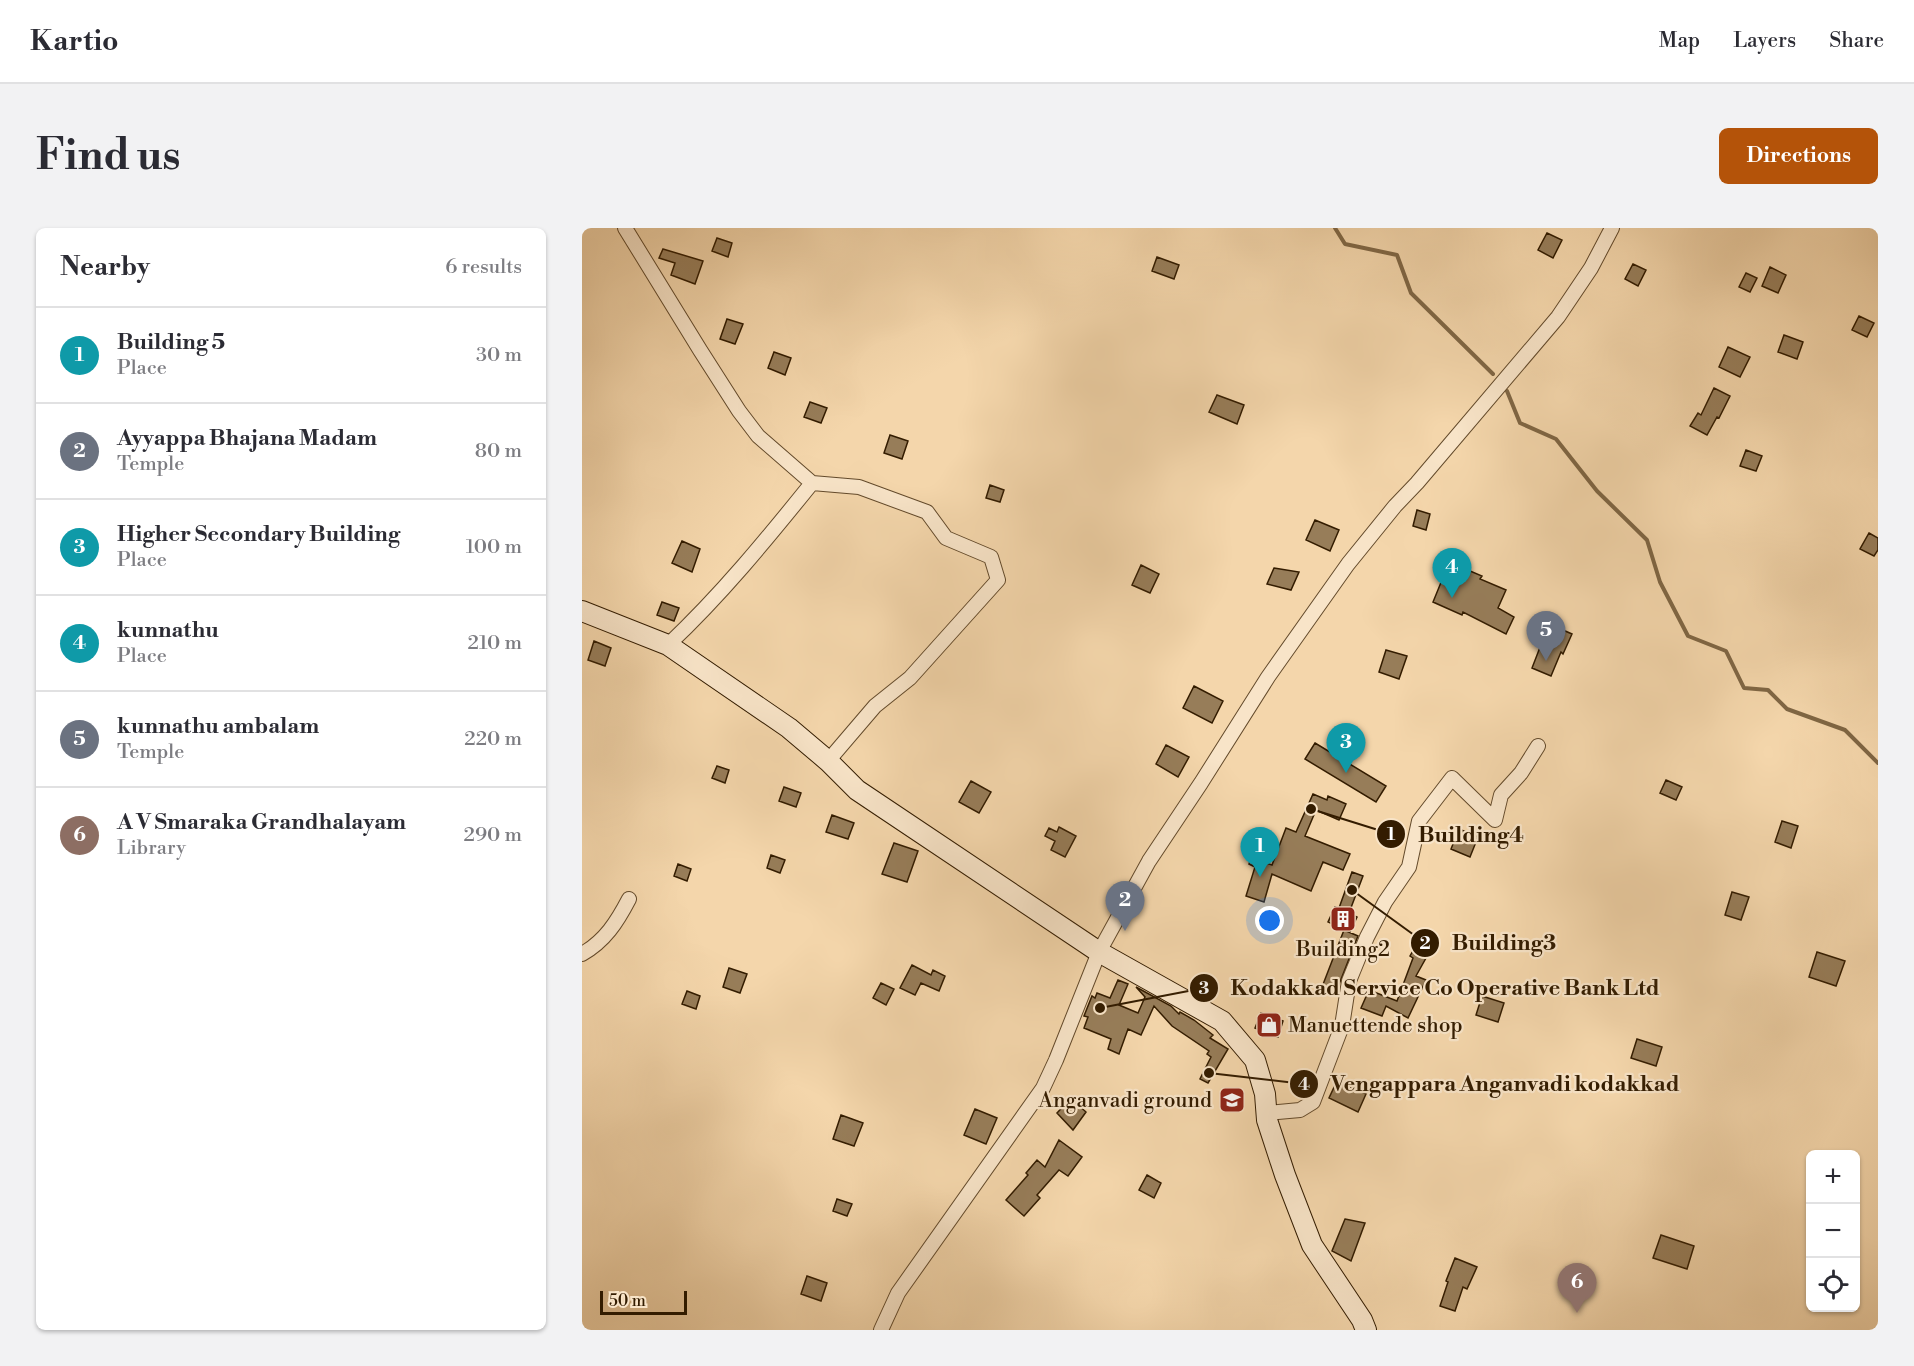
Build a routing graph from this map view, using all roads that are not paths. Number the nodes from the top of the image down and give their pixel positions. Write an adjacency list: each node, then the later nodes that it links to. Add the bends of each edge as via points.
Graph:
1 (626, 228): 3 (street, via 739,411 758,436)
2 (1612, 228): 9 (street, via 1558,317 1348,564 1268,676 1149,861)
3 (812, 483): 5 (street, via 707,608); 7 (street, via 859,487 927,512 946,537 991,557 998,580 910,678 875,706)
4 (582, 611): 5 (main road)
5 (668, 645): 7 (main road, via 779,721)
6 (1538, 746): 11 (street, via 1501,795 1495,820 1452,778 1419,821 1409,867 1366,937 1349,981 1342,1026 1313,1102 1300,1110)
7 (828, 761): 9 (main road, via 857,790)
8 (629, 899): 10 (street, via 614,927)
9 (1099, 952): 11 (main road, via 1222,1021 1255,1060); 12 (street, via 1043,1088 898,1293)
10 (582, 954)
11 (1267, 1113): 13 (main road, via 1312,1245)
12 (881, 1330)
13 (1366, 1330)

